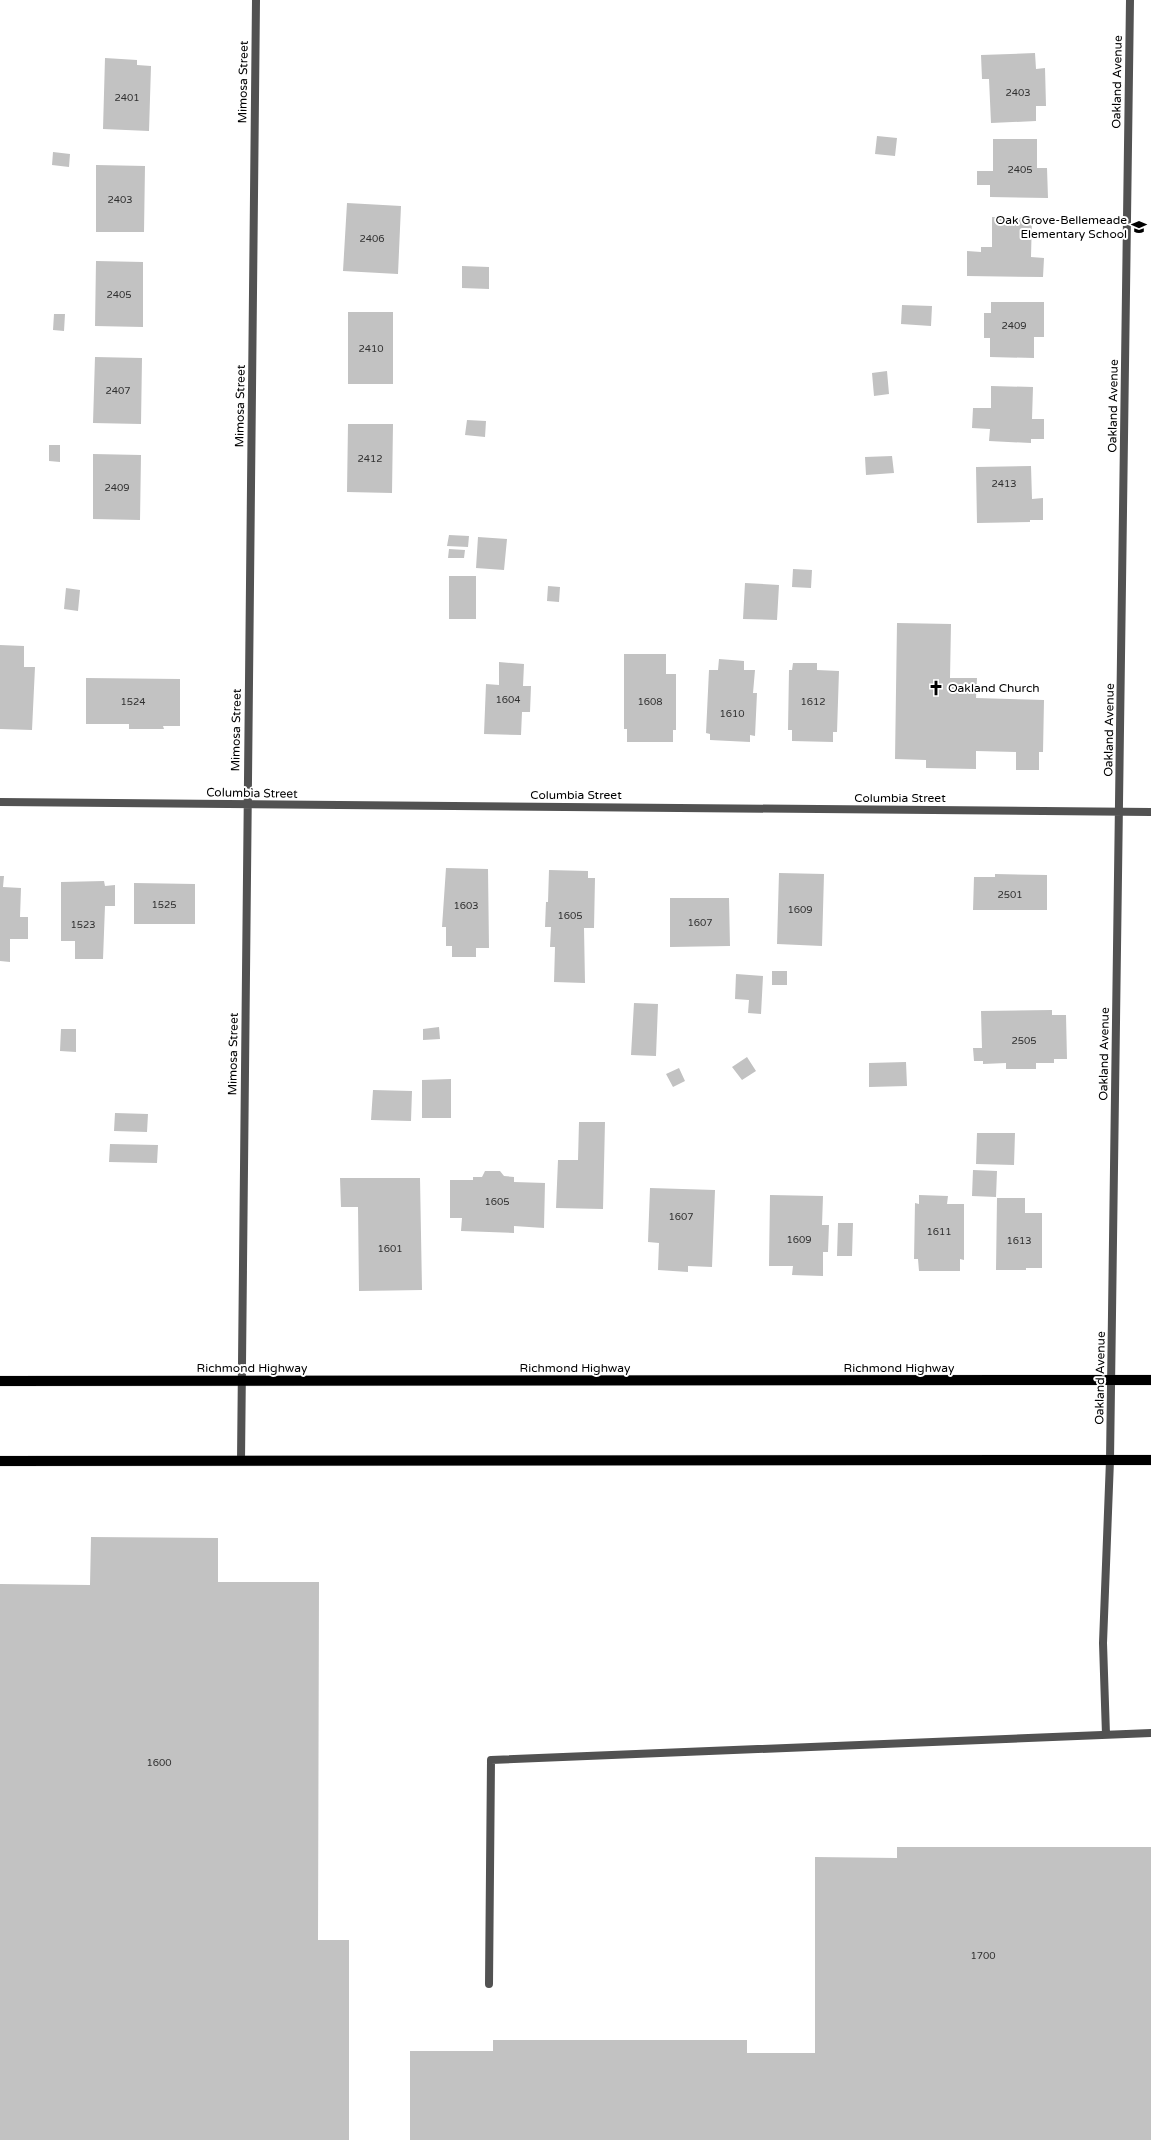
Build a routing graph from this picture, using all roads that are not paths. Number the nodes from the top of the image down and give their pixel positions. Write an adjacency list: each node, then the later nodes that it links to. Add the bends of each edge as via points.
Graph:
1 (256, 0): 4 (street, Mimosa Street)
2 (1130, 0): 5 (street, Oakland Avenue)
3 (0, 802): 4 (street, Columbia Street)
4 (248, 805): 5 (street, Columbia Street); 10 (street, Mimosa Street)
5 (1120, 811): 6 (street, Columbia Street); 7 (street, Oakland Avenue)
6 (1151, 812)
7 (1112, 1380): 8 (main road, Richmond Highway); 10 (main road, Richmond Highway); 11 (street, Oakland Avenue)
8 (1151, 1380)
9 (0, 1381): 10 (main road, Richmond Highway)
10 (242, 1381): 14 (street, Mimosa Street)
11 (1110, 1460): 12 (main road); 14 (main road); 16 (street, Oakland Avenue, via 1102,1643)
12 (1151, 1460)
13 (0, 1461): 14 (main road)
14 (241, 1461)
15 (1151, 1733): 16 (street)
16 (1106, 1735): 17 (street, via 491,1760)
17 (489, 1984)

